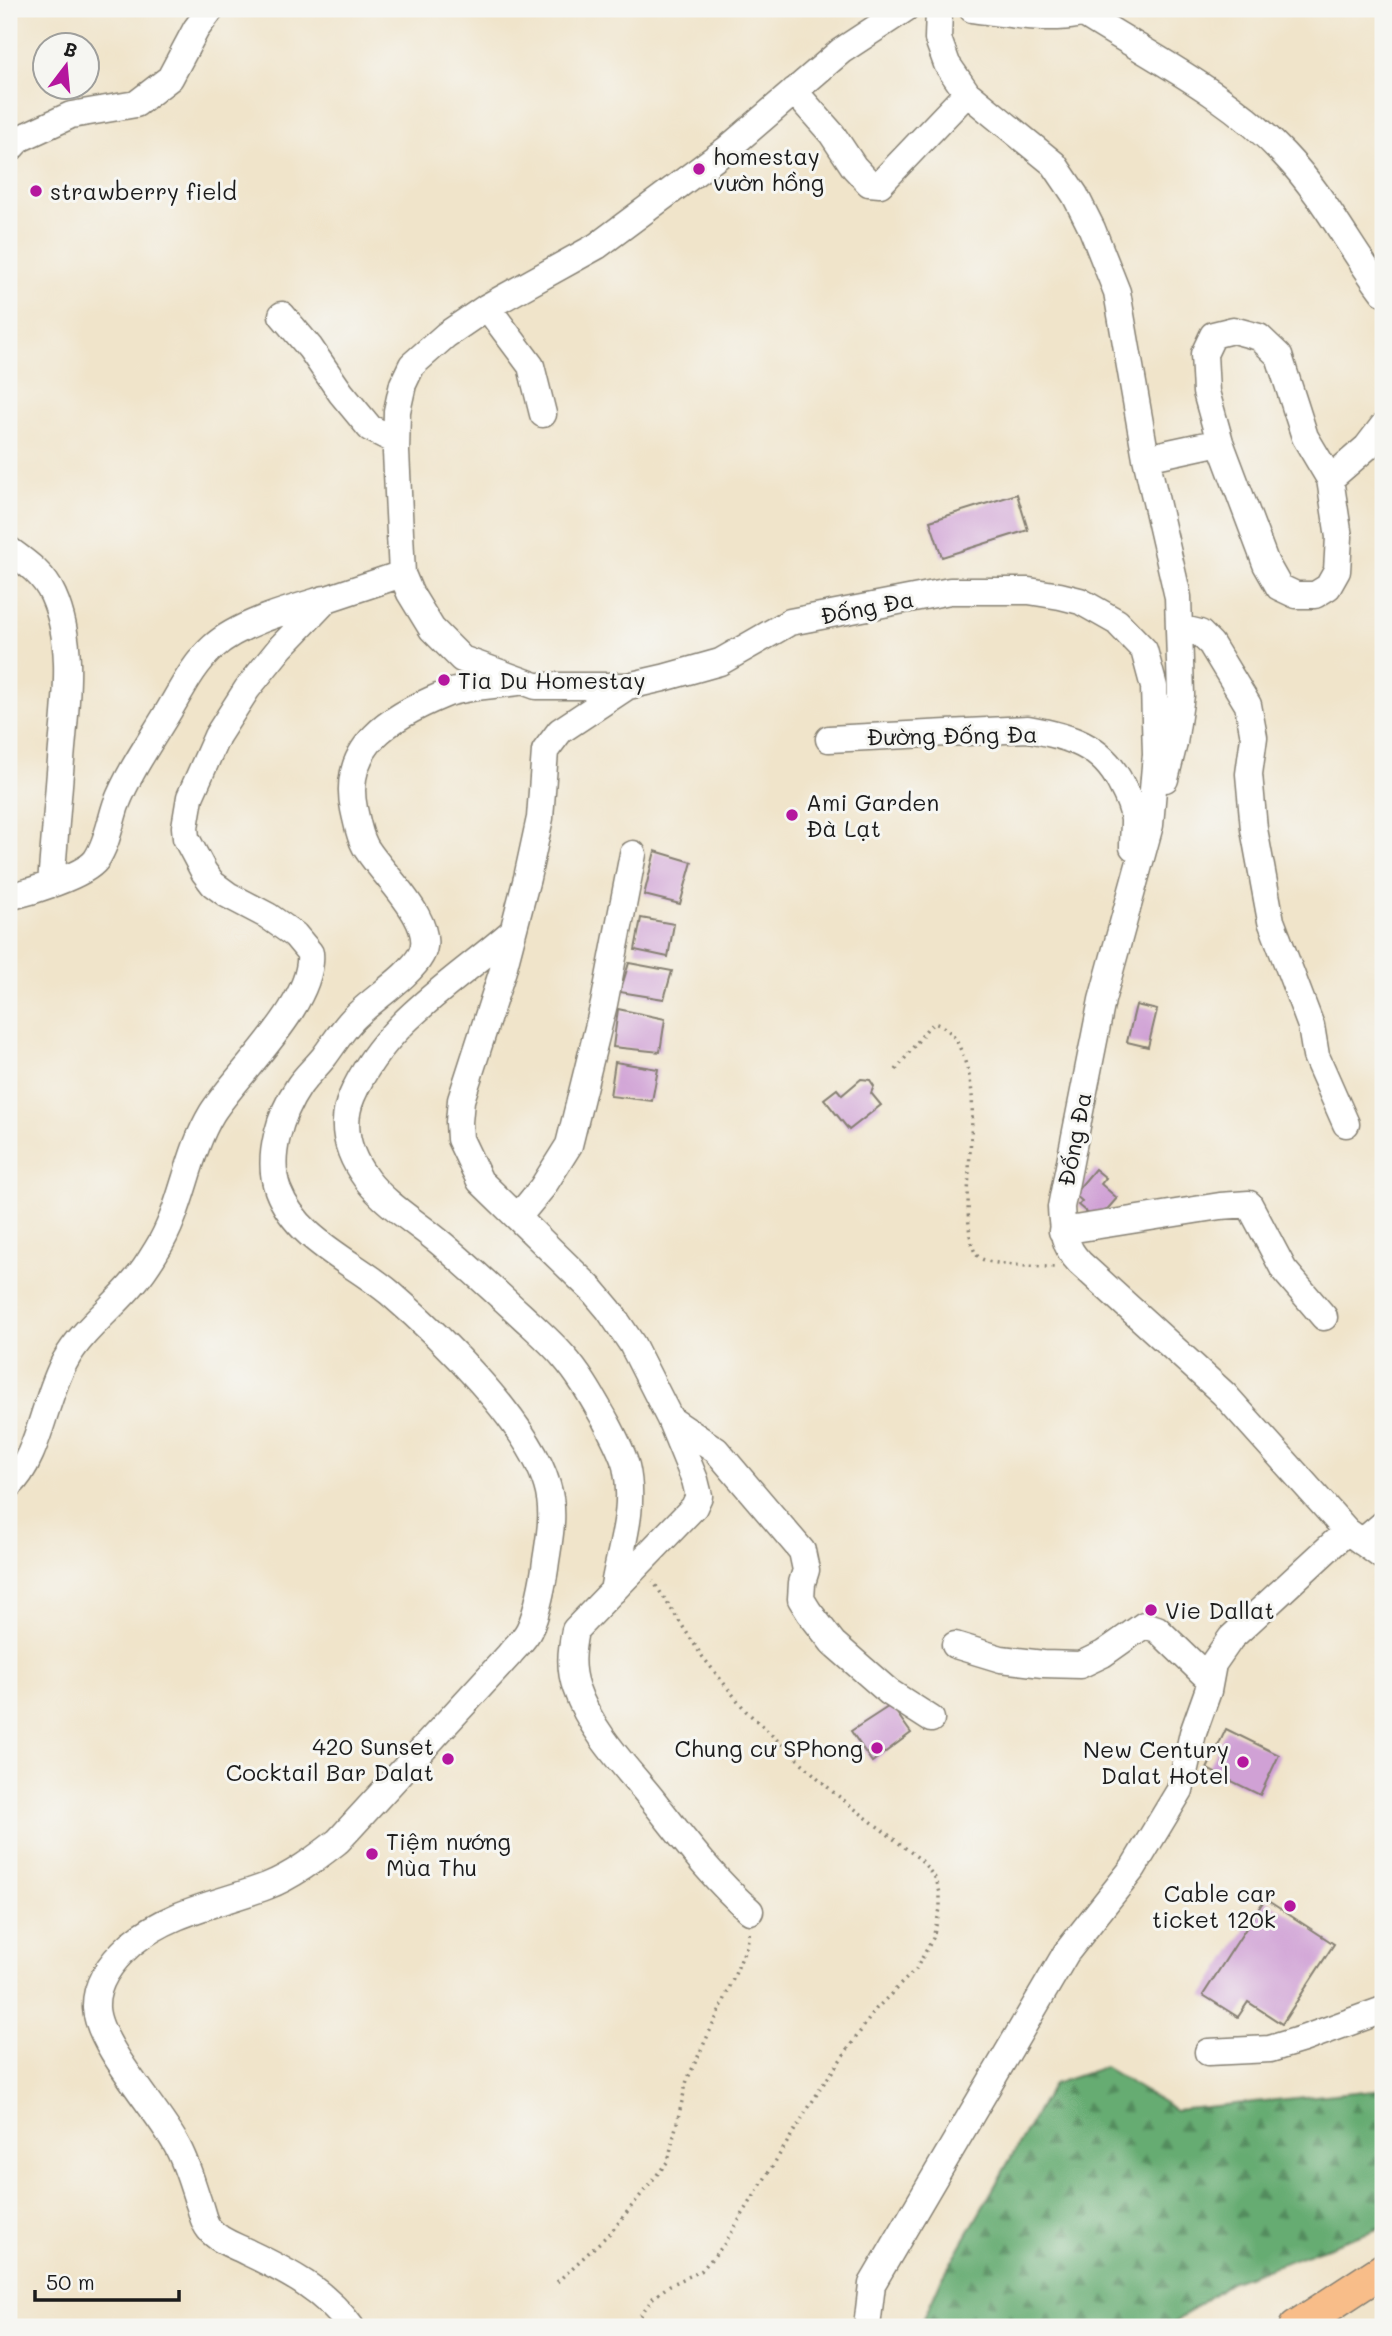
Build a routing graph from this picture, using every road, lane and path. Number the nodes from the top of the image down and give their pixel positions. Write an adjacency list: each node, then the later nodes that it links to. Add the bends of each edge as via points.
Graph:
1 (211, 9): 8 (street, via 170,78 136,104 71,115 19,139)
2 (905, 9): 6 (street, Đống Đa, via 860,36)
3 (939, 9): 7 (street, via 938,39 947,64)
4 (972, 9): 5 (street, via 1029,16)
5 (1089, 11): 9 (street, via 1259,129 1327,205)
6 (794, 91): 7 (street, via 854,167 869,183 880,184); 10 (street, Đống Đa, via 726,150 597,246)
7 (967, 93): 16 (street, via 1054,164 1075,195 1117,292)
8 (9, 150)
9 (1383, 292)
10 (487, 307): 12 (street, via 531,366); 14 (street, Đống Đa, via 412,365 397,411)
11 (282, 315): 14 (street, via 370,428)
12 (543, 414)
13 (1383, 426): 17 (street, via 1367,447)
14 (396, 441): 19 (street, Đống Đa)
15 (1220, 442): 16 (street); 17 (street, via 1206,391 1204,354 1213,335 1233,330 1259,337 1279,356 1305,437); 17 (street, via 1266,564 1279,587 1296,595 1315,595 1328,587 1337,571 1339,537)
16 (1146, 458): 21 (street, via 1178,597)
17 (1330, 479)
18 (9, 550): 27 (street, via 47,584 64,631 66,698)
19 (402, 574): 20 (street); 22 (street, Đống Đa, via 432,629 462,659)
20 (327, 599): 27 (street, via 262,620 222,640 204,656 141,756 96,859 88,868); 38 (street, via 281,647 225,724 190,797 185,827 191,850 213,884 295,936 310,953 310,967 278,1028 202,1132 157,1250 135,1282 66,1359 31,1454)
21 (1179, 628): 25 (street, via 1178,719); 32 (street, via 1200,632 1248,705 1254,737 1249,774 1254,829 1271,921 1311,1026 1316,1056)
22 (522, 681): 23 (street, Đống Đa, via 536,686); 51 (street, via 446,694 383,729 358,759 351,788 365,847 400,891 424,930 425,943 409,969 350,1021 299,1086 284,1113 274,1165 277,1188 297,1220 415,1316 521,1431 547,1483 552,1508 544,1581 529,1630 338,1841 268,1886 191,1910 147,1932 107,1970 96,2003 100,2025 119,2061 176,2144 208,2228 315,2288)
23 (628, 686): 25 (street, Đống Đa, via 720,662 790,622 936,593 1029,591 1080,601 1117,622 1144,650 1156,715); 30 (street, via 560,731 545,751 540,818)
24 (830, 738): 28 (street, Đường Đống Đa, via 1028,729 1080,742 1103,757 1130,800)
25 (1150, 825): 28 (street, Đống Đa)
26 (633, 854): 33 (street, via 604,1004 569,1145)
27 (51, 884): 29 (street)
28 (1133, 884): 34 (street, Đống Đa, via 1102,1000 1061,1207)
29 (9, 897)
30 (513, 931): 33 (street, via 458,1122 460,1139 480,1181); 42 (street, via 441,988 376,1053 351,1099 346,1138 368,1181 540,1333 596,1402 615,1437 629,1493 628,1527)
31 (896, 1070): 35 (path, via 934,1023 953,1034 960,1047 972,1096 967,1216 971,1247 977,1256 991,1263 1053,1267)
32 (1346, 1124)
33 (518, 1217): 37 (street, via 609,1310)
34 (1062, 1231): 35 (street, Đống Đa); 36 (street, via 1249,1204 1284,1270)
35 (1076, 1259): 40 (street, Đống Đa, via 1224,1394)
36 (1324, 1317)
37 (670, 1419): 41 (street, via 699,1496); 45 (street, via 716,1450 802,1551 806,1570 801,1599 833,1643 889,1692)
38 (9, 1486)
39 (1383, 1524): 40 (street)
40 (1364, 1543): 44 (street, via 1231,1638 1213,1664)
41 (642, 1561): 42 (street); 52 (path, via 702,1656 746,1711 833,1791 921,1860 936,1879 940,1909 933,1938 916,1969 876,2009 822,2086 723,2246 701,2271 653,2298)
42 (613, 1591): 46 (street, via 575,1630 570,1654 583,1706 610,1747 719,1882)
43 (955, 1646): 44 (street, via 1001,1659 1080,1665 1144,1625 1157,1629)
44 (1209, 1679): 53 (street, via 1180,1790 1133,1868 1066,1954 872,2284)
45 (931, 1719)
46 (750, 1910): 50 (path, via 747,1945 687,2080 668,2161 611,2232)
47 (1383, 2010): 48 (street, via 1270,2049)
48 (1208, 2052)
49 (1383, 2270): 54 (main road)
50 (557, 2282)
51 (351, 2327)
52 (632, 2327)
53 (867, 2327)
54 (1296, 2327)

